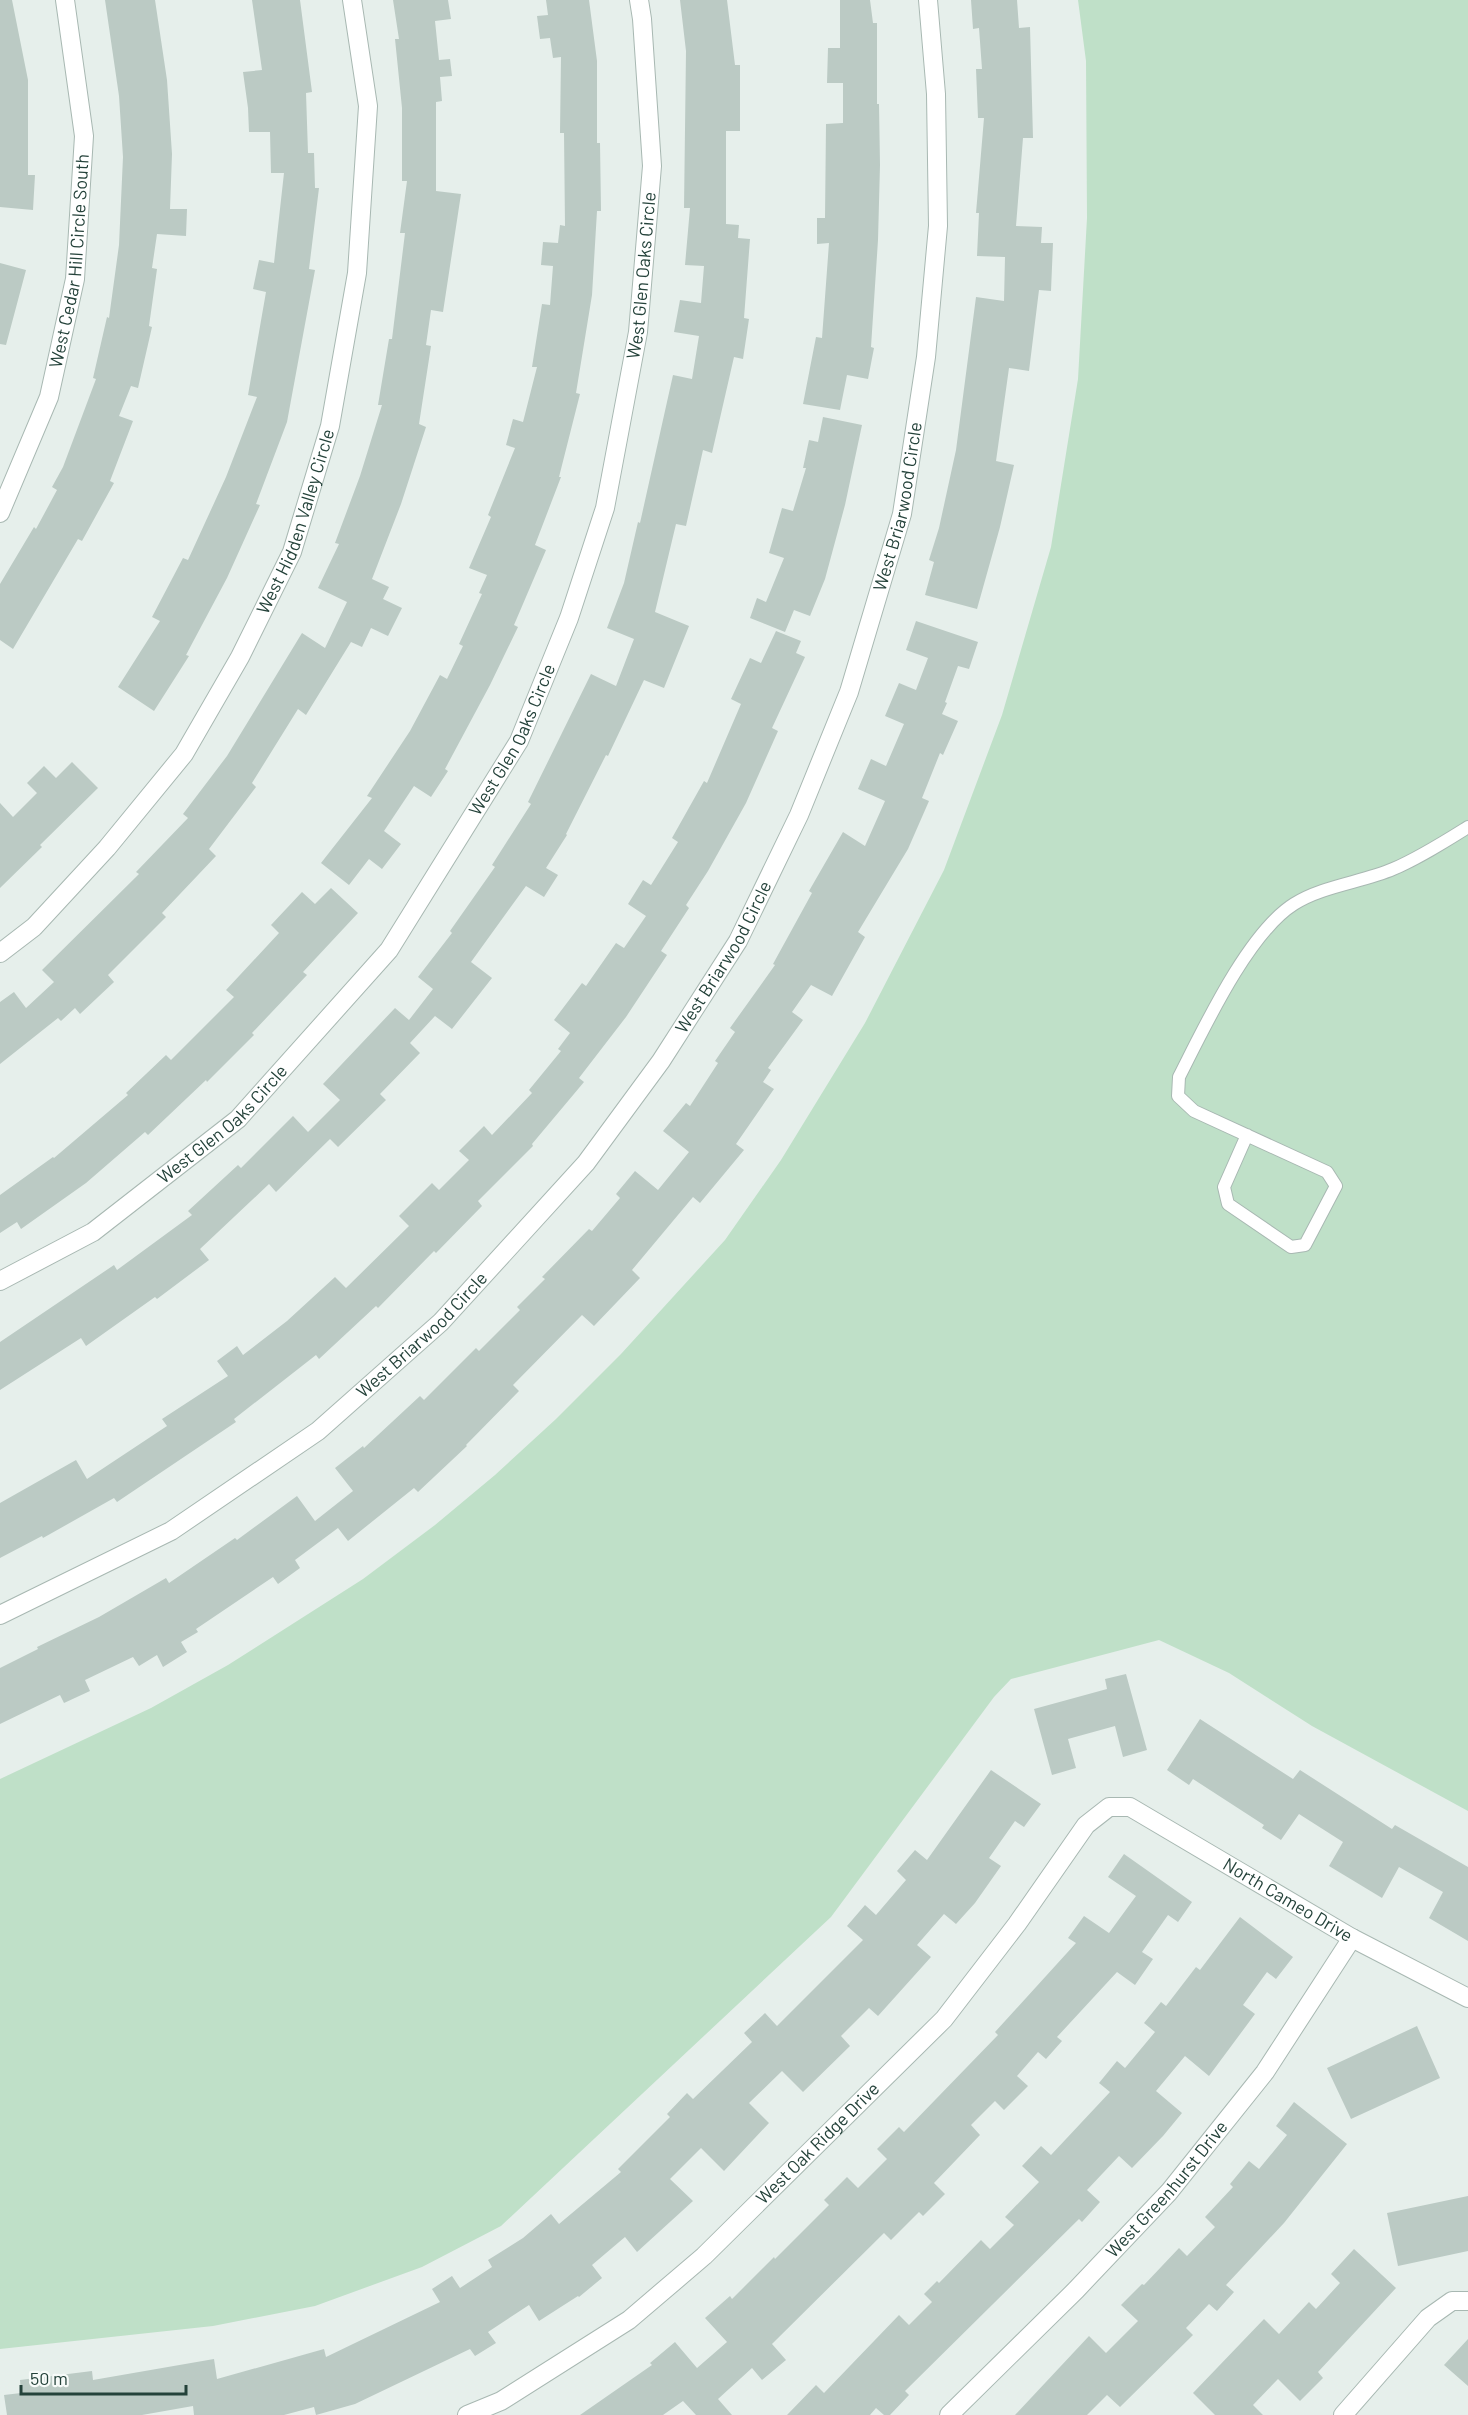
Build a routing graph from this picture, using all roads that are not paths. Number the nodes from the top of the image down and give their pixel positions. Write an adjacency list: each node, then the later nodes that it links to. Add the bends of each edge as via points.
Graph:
1 (64, 0): 5 (street, West Cedar Hill Circle South, via 84,136 75,279 49,397)
2 (352, 0): 7 (street, West Hidden Valley Circle, via 368,106 357,273 330,426 292,552 240,657 184,754 107,848 34,927)
3 (639, 0): 9 (street, West Glen Oaks Circle, via 652,166 638,332 605,508 569,618 519,741 389,950 238,1119 93,1232)
4 (928, 0): 10 (street, West Briarwood Circle, via 936,94 938,226 927,357 902,514 849,692 799,814 738,941 661,1061 586,1163 441,1322 318,1431 171,1531)
5 (0, 513)
6 (1468, 827): 8 (lane, via 1392,870 1294,904 1267,928 1239,966 1179,1077 1178,1096 1194,1111)
7 (0, 953)
8 (1247, 1135): 8 (lane, via 1327,1172 1336,1186 1305,1245 1291,1247 1228,1204 1224,1187)
9 (0, 1281)
10 (0, 1614)
11 (1109, 1807): 12 (street, North Cameo Drive, via 1130,1807); 15 (street, West Oak Ridge Drive, via 1086,1825 944,2019 704,2256 629,2320)
12 (1352, 1938): 13 (street, North Cameo Drive); 17 (street, West Greenhurst Drive, via 1265,2072 1169,2192)
13 (1468, 1998)
14 (1468, 2301): 18 (street, via 1452,2301 1428,2318)
15 (504, 2408): 16 (street, West Oak Ridge Drive)
16 (467, 2415)
17 (949, 2415)
18 (1343, 2415)

